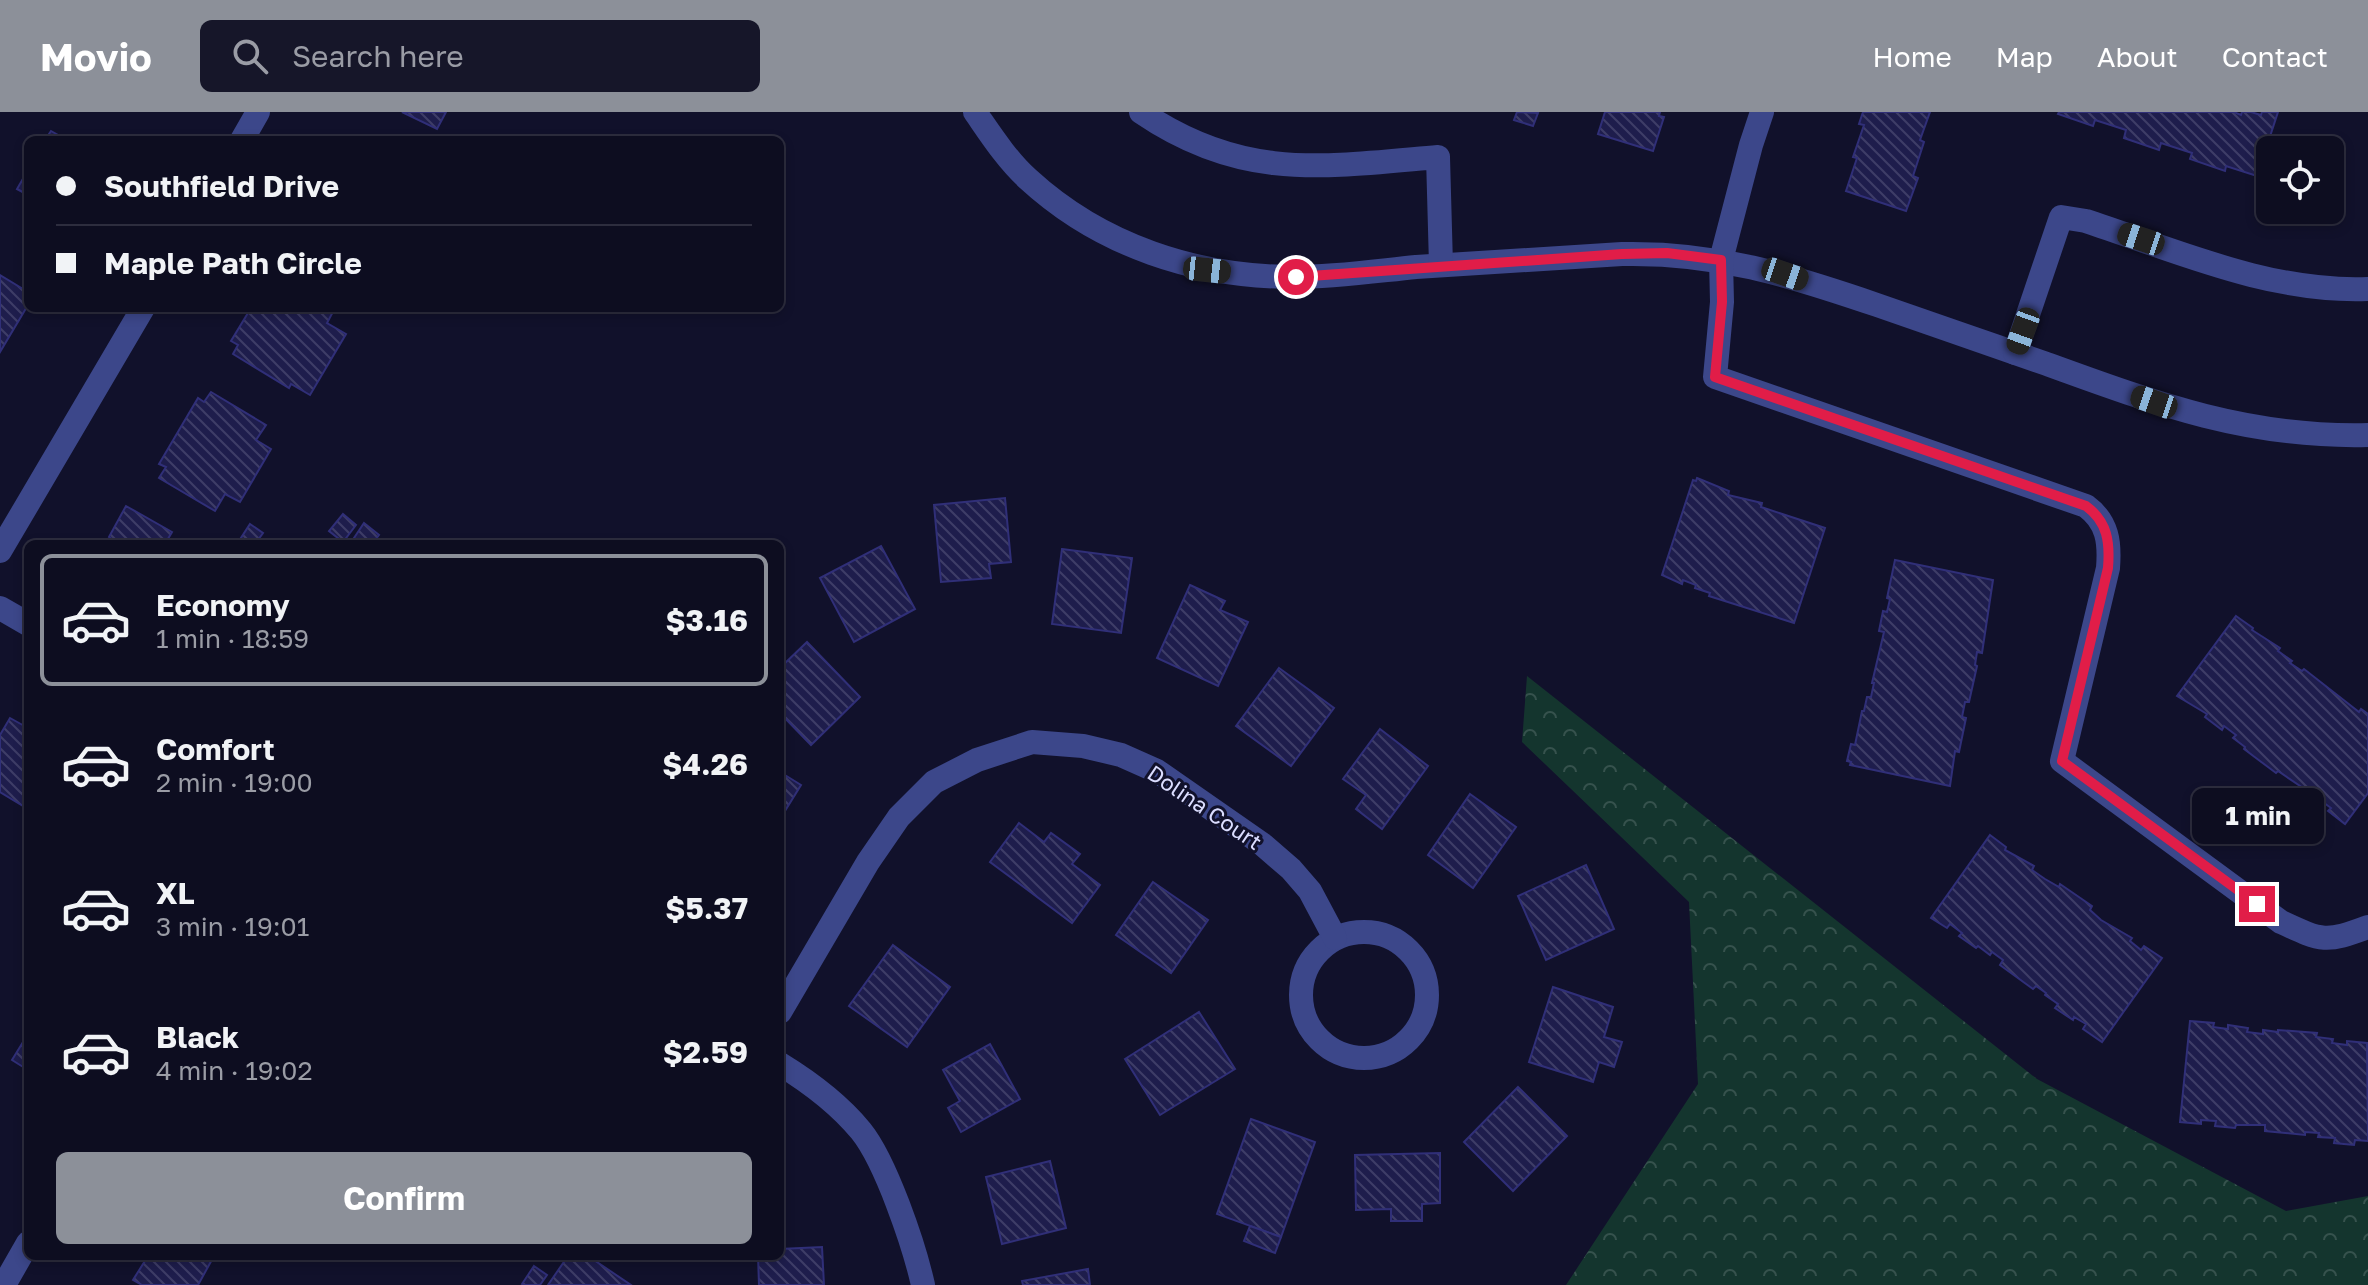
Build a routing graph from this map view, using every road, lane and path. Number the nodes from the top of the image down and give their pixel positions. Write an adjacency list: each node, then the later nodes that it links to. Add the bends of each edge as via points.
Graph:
1 (975, 112): 7 (street, via 1001,150 1064,208 1099,231 1159,258 1207,270 1296,277)
2 (1141, 112): 7 (street, via 1209,148 1261,162 1321,167 1438,157)
3 (1762, 112): 6 (street)
4 (256, 113): 5 (street)
5 (244, 136)
6 (1721, 260): 7 (street, via 1652,253); 10 (street, via 1785,274); 15 (street, via 1715,377 2098,514 2110,548 2108,568 2062,761 2281,922 2318,939)
7 (1441, 265)
8 (2368, 289): 10 (street, via 2284,283 2245,274 2061,217)
9 (141, 312): 12 (street)
10 (2015, 353): 11 (street, via 2234,424)
11 (2368, 435)
12 (0, 551)
13 (0, 608): 14 (street)
14 (24, 622)
15 (2368, 927)
16 (1335, 938): 16 (street, via 1314,955 1303,979 1301,1005 1310,1030 1329,1048 1354,1058 1380,1056 1403,1045 1420,1024 1427,998 1423,972 1409,950 1386,936 1361,931); 17 (street, Dolina Court, via 1310,891 1291,869 1157,771 1083,746 1032,742 977,760 934,782 899,817)
17 (784, 1005)
18 (784, 1067): 21 (street, via 832,1100 863,1133 916,1254)
19 (24, 1250): 20 (street)
20 (4, 1285)
21 (923, 1285)

